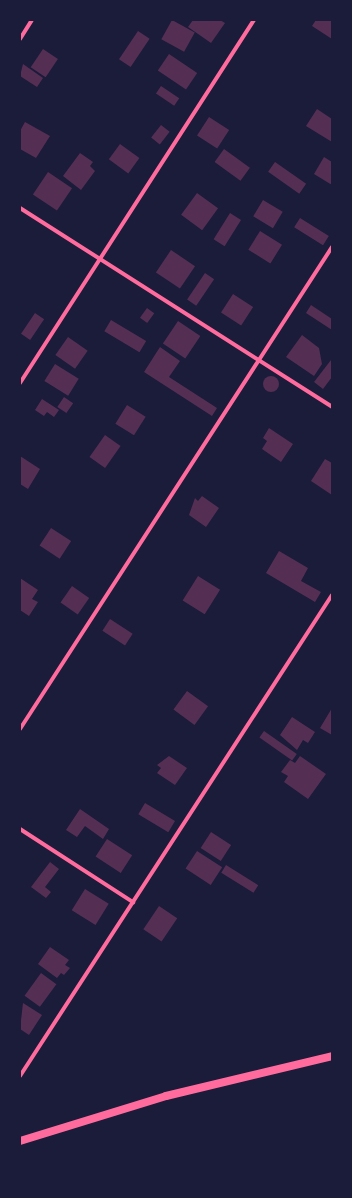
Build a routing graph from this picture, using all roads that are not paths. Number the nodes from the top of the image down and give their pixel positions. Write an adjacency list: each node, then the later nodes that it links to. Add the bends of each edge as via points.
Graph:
1 (32, 20): 3 (street)
2 (254, 20): 6 (street)
3 (20, 39)
4 (20, 208): 6 (street)
5 (332, 247): 7 (street)
6 (99, 260): 7 (street); 8 (street)
7 (260, 359): 9 (street); 11 (street)
8 (20, 383)
9 (332, 407)
10 (332, 595): 13 (street)
11 (20, 729)
12 (20, 829): 13 (street)
13 (133, 902): 15 (street)
14 (332, 1056): 16 (main road, via 166,1096)
15 (20, 1076)
16 (20, 1141)

